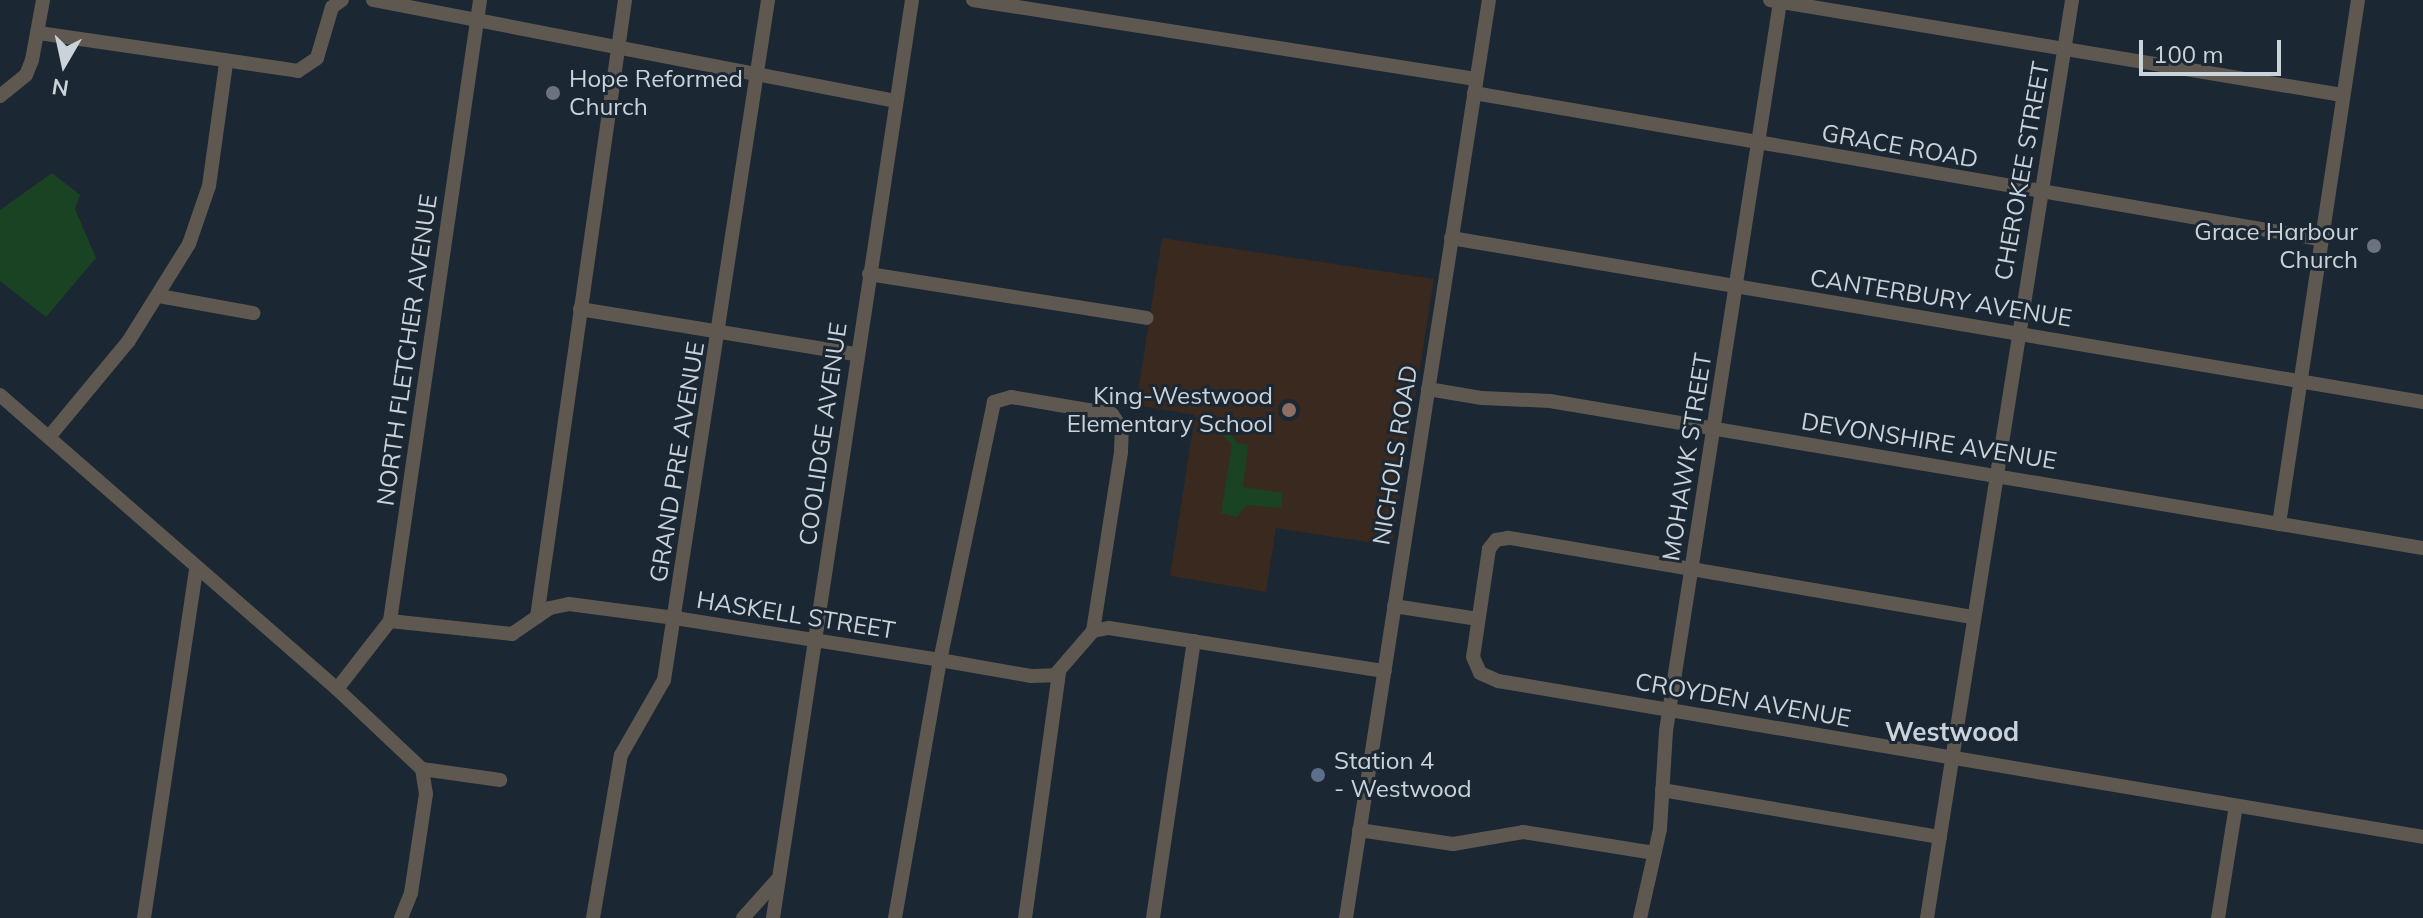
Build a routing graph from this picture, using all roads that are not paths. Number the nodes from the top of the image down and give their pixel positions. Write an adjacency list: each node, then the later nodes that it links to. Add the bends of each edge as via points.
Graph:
1 (43, 0): 14 (street)
2 (342, 0): 17 (street, via 332,7 319,54 308,68 281,71)
3 (373, 0): 13 (street)
4 (480, 0): 13 (street, NORTH FLETCHER AVENUE)
5 (625, 0): 15 (street)
6 (768, 0): 18 (street, GRAND PRE AVENUE)
7 (912, 0): 22 (street, COOLIDGE AVENUE)
8 (973, 0): 19 (street, GRACE ROAD)
9 (1489, 0): 19 (street, NICHOLS ROAD)
10 (2072, 0): 16 (street, CHEROKEE STREET)
11 (2358, 0): 20 (street)
12 (1775, 1): 16 (street); 23 (street, MOHAWK STREET)
13 (477, 21): 15 (street); 52 (street, NORTH FLETCHER AVENUE)
14 (39, 33): 17 (street); 21 (street, via 26,75)
15 (619, 49): 18 (street); 30 (street)
16 (2065, 49): 20 (street); 24 (street, CHEROKEE STREET)
17 (226, 63): 29 (street, via 209,186 189,244)
18 (757, 76): 22 (street); 33 (street, GRAND PRE AVENUE)
19 (1475, 86): 23 (street, GRACE ROAD); 25 (street, NICHOLS ROAD)
20 (2342, 95): 26 (street)
21 (0, 96)
22 (896, 101): 27 (street, COOLIDGE AVENUE)
23 (1758, 144): 24 (street, GRACE ROAD); 28 (street, MOHAWK STREET)
24 (2039, 192): 26 (street, GRACE ROAD); 34 (street, CHEROKEE STREET)
25 (1451, 238): 28 (street, CANTERBURY AVENUE); 37 (street, NICHOLS ROAD)
26 (2319, 239): 36 (street)
27 (869, 274): 32 (street); 35 (street, COOLIDGE AVENUE)
28 (1737, 286): 34 (street, CANTERBURY AVENUE); 40 (street, MOHAWK STREET)
29 (159, 296): 31 (street); 41 (street)
30 (580, 309): 33 (street); 48 (street)
31 (253, 313)
32 (1147, 318)
33 (719, 332): 35 (street); 50 (street, GRAND PRE AVENUE)
34 (2017, 332): 36 (street, CANTERBURY AVENUE); 42 (street, CHEROKEE STREET)
35 (856, 354): 54 (street, COOLIDGE AVENUE)
36 (2300, 382): 39 (street, CANTERBURY AVENUE); 43 (street)
37 (1428, 389): 40 (street, DEVONSHIRE AVENUE, via 1550,401); 47 (street, NICHOLS ROAD)
38 (0, 395): 41 (street)
39 (2423, 402)
40 (1713, 429): 42 (street, DEVONSHIRE AVENUE); 45 (street, MOHAWK STREET)
41 (49, 437): 46 (street)
42 (1995, 474): 43 (street, DEVONSHIRE AVENUE); 49 (street, CHEROKEE STREET)
43 (2279, 524): 44 (street, DEVONSHIRE AVENUE)
44 (2423, 548)
45 (1692, 568): 49 (street); 51 (street, via 1501,539 1489,549); 60 (street, MOHAWK STREET)
46 (196, 569): 59 (street); 71 (street)
47 (1394, 606): 51 (street); 57 (street, NICHOLS ROAD)
48 (537, 617): 50 (street, HASKELL STREET, via 569,604); 52 (street, HASKELL STREET, via 512,634)
49 (1972, 617): 61 (street, CHEROKEE STREET)
50 (675, 618): 54 (street, HASKELL STREET); 73 (street, GRAND PRE AVENUE, via 664,680 621,755)
51 (1478, 619): 60 (street, CROYDEN AVENUE, via 1474,664 1490,679)
52 (390, 621): 59 (street, NORTH FLETCHER AVENUE)
53 (1093, 631): 55 (street, via 1109,628); 56 (street, via 1121,424 1106,412 1004,397 994,402); 58 (street)
54 (815, 641): 56 (street, HASKELL STREET); 70 (street, COOLIDGE AVENUE)
55 (1194, 641): 57 (street); 78 (street)
56 (940, 660): 58 (street, HASKELL STREET, via 1031,676); 76 (street)
57 (1385, 671): 66 (street, NICHOLS ROAD)
58 (1059, 672): 77 (street)
59 (337, 689): 62 (street)
60 (1670, 709): 61 (street, CROYDEN AVENUE); 64 (street, MOHAWK STREET)
61 (1951, 759): 65 (street, CROYDEN AVENUE); 67 (street, CHEROKEE STREET)
62 (422, 769): 63 (street); 72 (street, via 426,794 411,893)
63 (500, 780)
64 (1662, 790): 67 (street); 69 (street, MOHAWK STREET)
65 (2236, 806): 68 (street, CROYDEN AVENUE); 82 (street)
66 (1359, 830): 69 (street, via 1453,844 1523,832); 79 (street, NICHOLS ROAD)
67 (1940, 837): 81 (street, CHEROKEE STREET)
68 (2423, 837)
69 (1654, 853): 80 (street, MOHAWK STREET)
70 (780, 875): 74 (street); 75 (street, COOLIDGE AVENUE)
71 (144, 918)
72 (401, 918)
73 (593, 918)
74 (743, 918)
75 (773, 918)
76 (895, 918)
77 (1025, 918)
78 (1153, 918)
79 (1346, 918)
80 (1640, 918)
81 (1927, 918)
82 (2218, 918)

